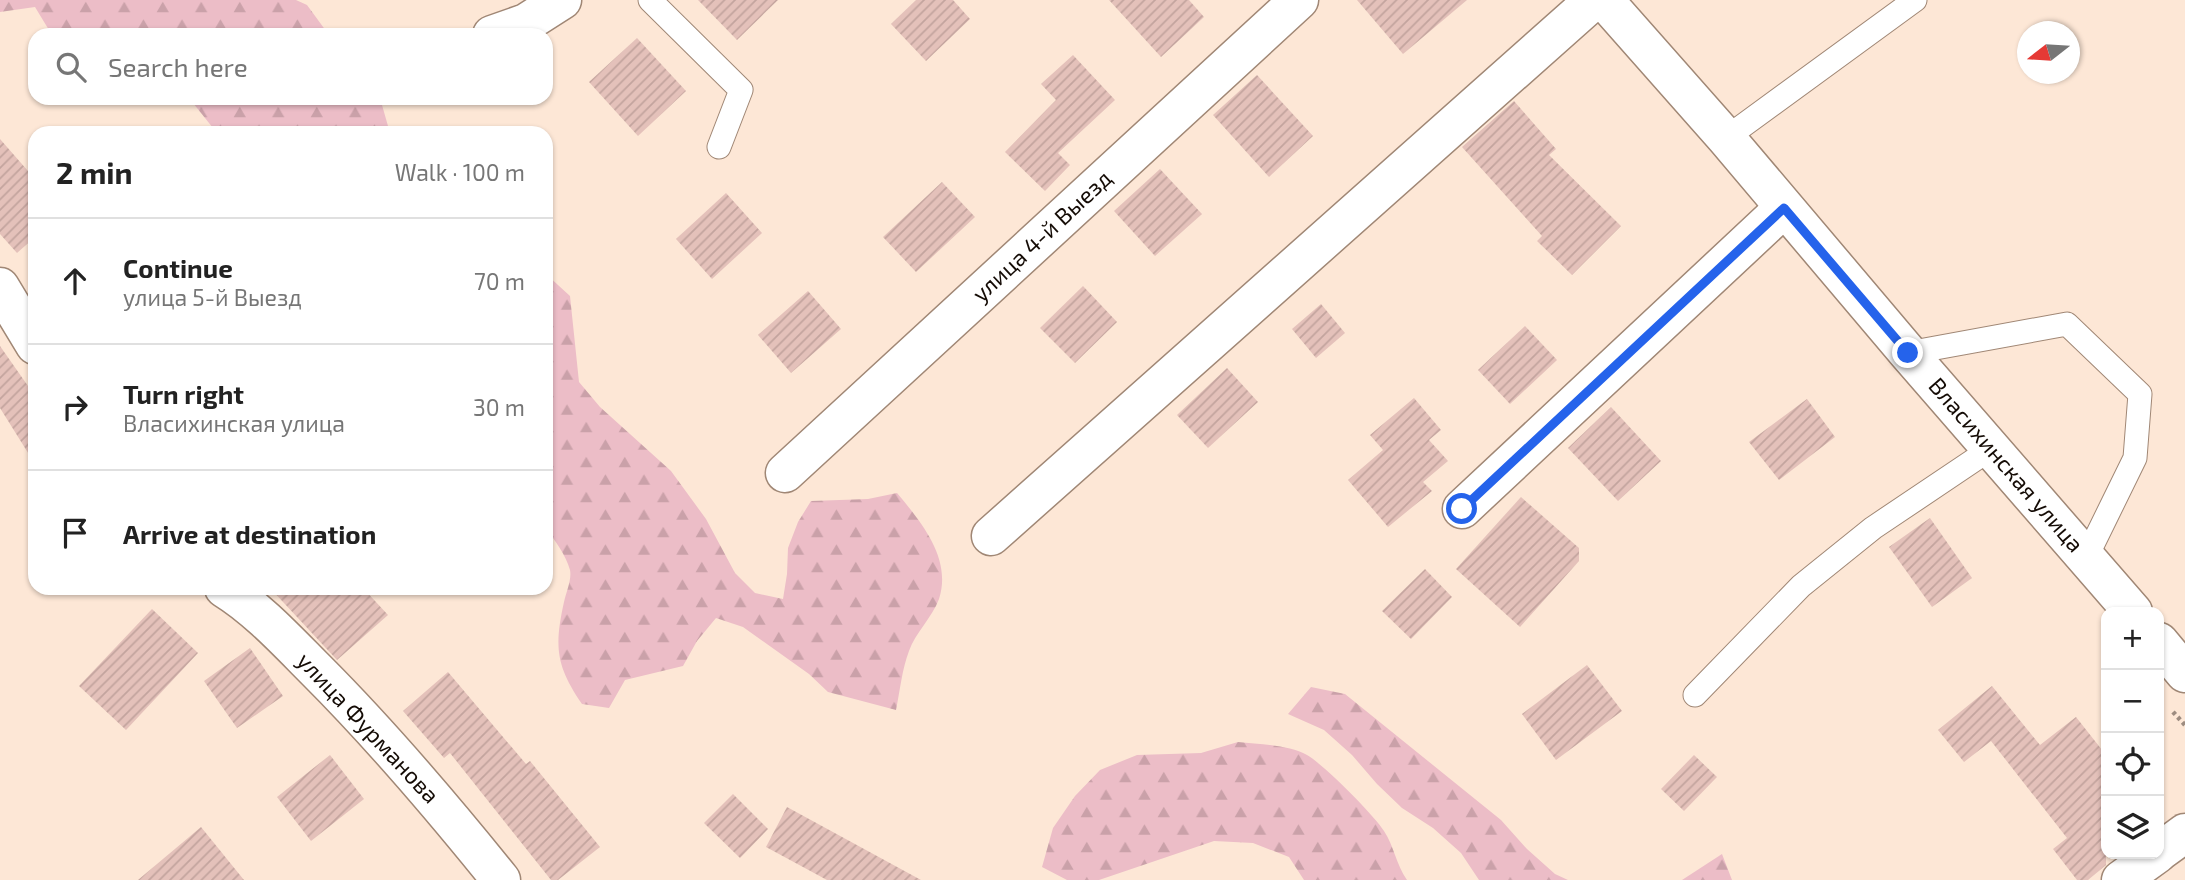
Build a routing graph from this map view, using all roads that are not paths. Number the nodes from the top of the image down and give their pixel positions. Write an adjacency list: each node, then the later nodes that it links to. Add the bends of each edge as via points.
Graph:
1 (562, 0): 7 (street)
2 (650, 0): 9 (lane, via 741,90)
3 (1299, 0): 15 (street, улица 4-й Выезд)
4 (1594, 0): 17 (street)
5 (1604, 0): 8 (street, Власихинская улица)
6 (1915, 0): 8 (lane)
7 (512, 28)
8 (1726, 138): 10 (street, Власихинская улица)
9 (719, 148)
10 (1784, 208): 13 (street, Власихинская улица); 16 (street)
11 (0, 287): 12 (street)
12 (28, 333)
13 (1908, 353): 14 (street, Власихинская улица); 18 (lane, via 2067,324 2140,394 2135,458)
14 (1992, 448): 18 (street, Власихинская улица); 23 (lane, via 1873,528 1801,586)
15 (785, 473)
16 (1462, 509)
17 (991, 536)
18 (2087, 558): 20 (street, Власихинская улица)
19 (232, 595): 27 (street, улица Фурманова, via 345,699)
20 (2129, 607)
21 (2164, 648): 22 (street)
22 (2185, 673)
23 (1695, 695)
24 (2185, 833): 25 (street)
25 (2164, 849)
26 (2150, 859): 28 (street)
27 (501, 880)
28 (2121, 880)

